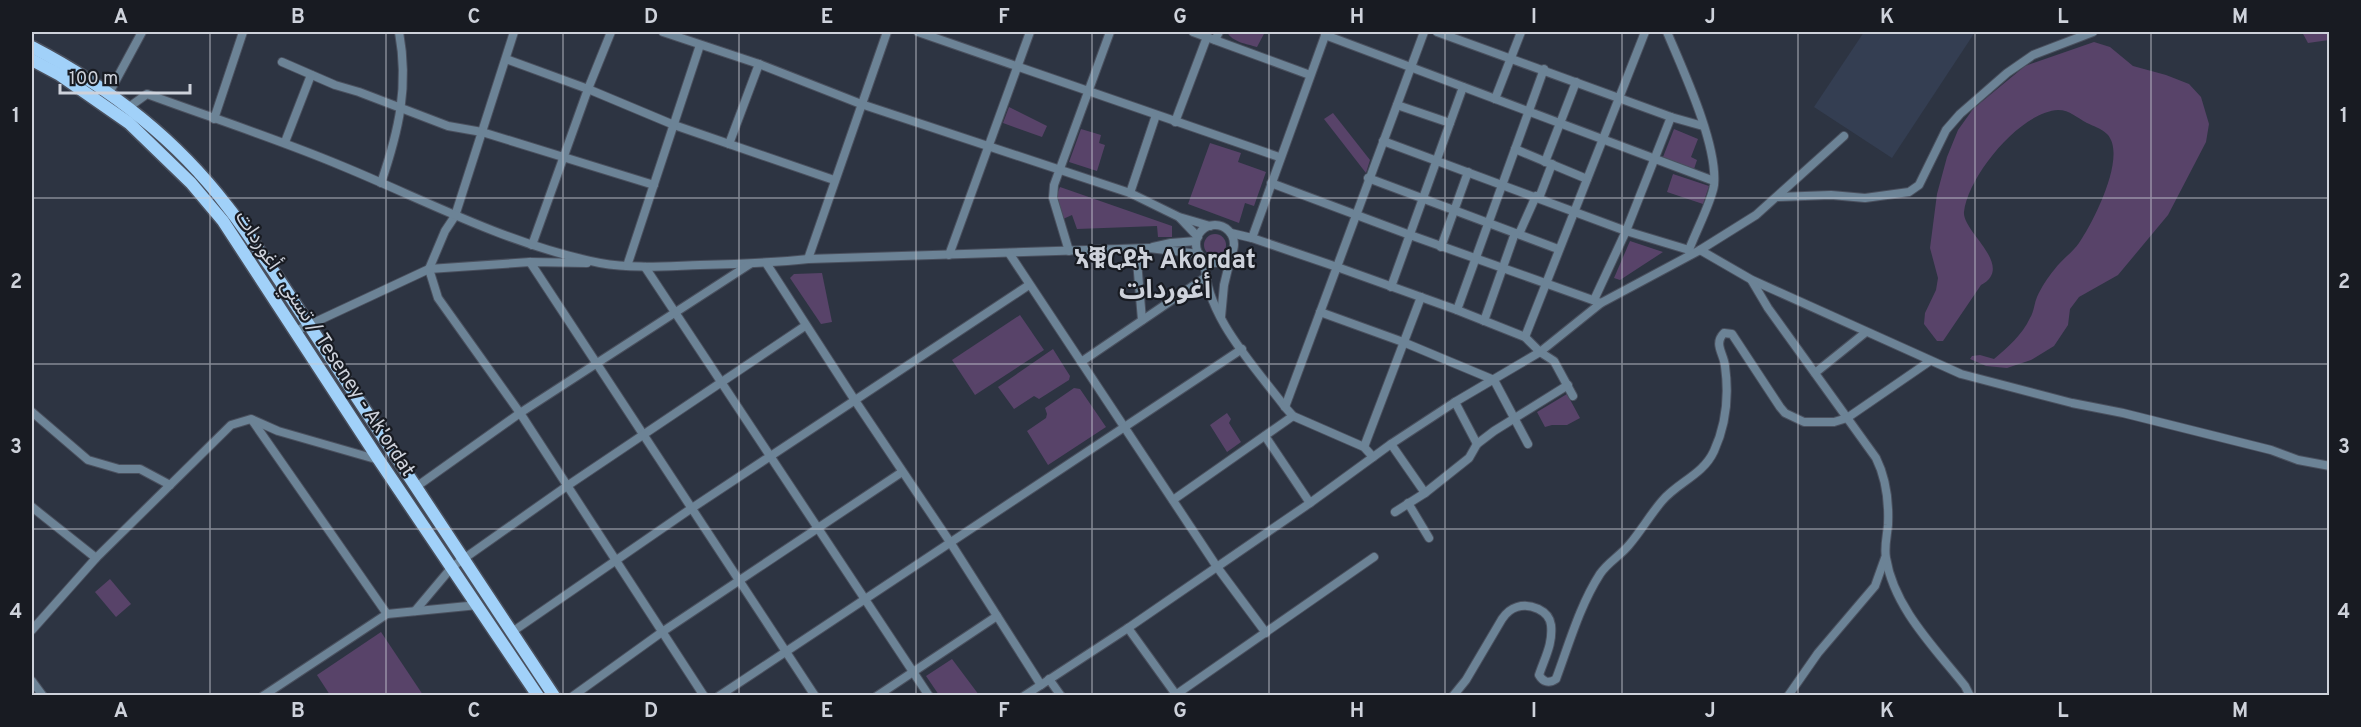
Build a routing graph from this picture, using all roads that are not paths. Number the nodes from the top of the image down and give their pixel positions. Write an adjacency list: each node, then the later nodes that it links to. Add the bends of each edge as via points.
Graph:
1 (142, 32): 37 (street)
2 (243, 32): 47 (street)
3 (399, 32): 43 (street)
4 (514, 32): 24 (street)
5 (611, 32): 35 (street)
6 (663, 32): 21 (street)
7 (887, 32): 40 (street)
8 (918, 32): 28 (street)
9 (1030, 32): 28 (street)
10 (1110, 32): 36 (street)
11 (1193, 32): 20 (street)
12 (1220, 32): 20 (street)
13 (1424, 32): 29 (street)
14 (1437, 32): 23 (street)
15 (1521, 32): 23 (street)
16 (1646, 32): 38 (street)
17 (1667, 32): 52 (street)
18 (2093, 32): 78 (street, via 2033,55 2007,73 1946,130 1919,185 1909,192 1865,198)
19 (1326, 33): 29 (street); 32 (street)
20 (1211, 38): 32 (street); 48 (street)
21 (700, 45): 27 (street); 51 (street)
22 (32, 48): 37 (main road)
23 (1511, 57): 30 (street); 39 (street)
24 (506, 59): 35 (street); 53 (street)
25 (32, 60): 132 (main road, تسني - أغوردات / Teseney - Ak'ordat, via 96,98 160,150 223,221)
26 (282, 62): 31 (street)
27 (759, 64): 40 (street); 58 (street)
28 (1017, 67): 36 (street); 59 (street)
29 (1411, 68): 34 (street); 41 (street)
30 (1544, 69): 33 (street); 44 (street)
31 (311, 75): 43 (street); 57 (street)
32 (1310, 75): 62 (street)
33 (1576, 82): 38 (street); 50 (street)
34 (1463, 87): 39 (street); 49 (street)
35 (588, 89): 51 (street); 61 (street)
36 (1089, 92): 45 (street); 66 (street)
37 (109, 93): 42 (main road)
38 (1620, 97): 46 (street); 55 (street)
39 (1495, 99): 44 (street)
40 (861, 104): 59 (street); 70 (street)
41 (1397, 105): 49 (street); 56 (street)
42 (129, 107): 47 (street, via 147,94); 130 (main road, via 227,205)
43 (402, 108): 53 (street, via 448,126); 72 (street, via 396,141)
44 (1529, 112): 50 (street); 60 (street)
45 (1156, 115): 48 (street); 76 (street)
46 (1671, 117): 52 (street); 63 (street)
47 (214, 119): 57 (street)
48 (1175, 122): 62 (street)
49 (1450, 123): 64 (street)
50 (1560, 123): 55 (street); 65 (street)
51 (675, 125): 58 (street); 74 (street)
52 (1703, 126): 71 (street)
53 (482, 132): 61 (street); 82 (street)
54 (1844, 136): 78 (street)
55 (1603, 139): 63 (street); 69 (street)
56 (1383, 141): 64 (street); 68 (street)
57 (285, 142): 72 (street)
58 (729, 144): 70 (street)
59 (988, 145): 66 (street); 103 (street)
60 (1515, 149): 65 (street); 75 (street)
61 (565, 156): 74 (street); 93 (street)
62 (1280, 157): 73 (street)
63 (1655, 159): 71 (street); 87 (street)
64 (1436, 161): 67 (street); 79 (street)
65 (1549, 163): 69 (street); 77 (street)
66 (1059, 169): 76 (street); 99 (street, via 1053,198)
67 (1468, 172): 75 (street); 80 (street)
68 (1368, 178): 79 (street); 83 (street)
69 (1587, 179): 81 (street)
70 (834, 180): 105 (street)
71 (1714, 181): 100 (street)
72 (381, 183): 82 (street)
73 (1271, 183): 83 (street); 91 (street)
74 (654, 185): 112 (street)
75 (1502, 185): 77 (street); 85 (street)
76 (1130, 193): 84 (street)
77 (1538, 197): 81 (street); 89 (street)
78 (1778, 197): 98 (street)
79 (1423, 199): 80 (street); 90 (street)
80 (1454, 211): 85 (street); 94 (street)
81 (1574, 211): 87 (street); 97 (street)
82 (456, 216): 93 (street); 116 (street)
83 (1356, 216): 90 (street); 114 (street)
84 (1179, 217): 86 (street); 92 (street)
85 (1488, 223): 89 (street); 106 (street)
86 (1210, 226): 88 (street, via 1222,226); 92 (street)
87 (1626, 231): 100 (street); 123 (street)
88 (1231, 233): 91 (street); 104 (street, via 1235,245)
89 (1517, 233): 97 (street); 115 (street)
90 (1410, 235): 94 (street); 121 (street)
91 (1252, 238): 114 (street)
92 (1197, 239): 95 (street); 102 (street)
93 (532, 245): 109 (street)
94 (1441, 247): 106 (street)
95 (1149, 248): 96 (street); 102 (street)
96 (1136, 249): 99 (street); 128 (street)
97 (1558, 249): 119 (street)
98 (1700, 250): 100 (street); 118 (street)
99 (1069, 251): 101 (street)
100 (1690, 252): 123 (street)
101 (1008, 253): 103 (street); 120 (street)
102 (1199, 254): 107 (street)
103 (949, 255): 105 (street)
104 (1231, 256): 107 (street, via 1214,264); 127 (street)
105 (808, 259): 111 (street)
106 (1475, 259): 115 (street); 124 (street)
107 (1205, 261): 117 (street)
108 (530, 262): 109 (street); 116 (street); 140 (street)
109 (601, 263): 112 (street)
110 (751, 263): 111 (street); 113 (street); 125 (street)
111 (766, 263): 131 (street)
112 (627, 266): 113 (street)
113 (645, 267): 125 (street)
114 (1337, 267): 121 (street); 126 (street)
115 (1503, 268): 119 (street); 129 (street)
116 (429, 269): 130 (street); 150 (street, via 438,298)
117 (1206, 277): 127 (street); 128 (street)
118 (1752, 280): 133 (street); 141 (street)
119 (1545, 284): 123 (street); 134 (street)
120 (1029, 285): 139 (street); 146 (street)
121 (1391, 287): 122 (street)
122 (1421, 297): 124 (street); 135 (street)
123 (1598, 301): 137 (street)
124 (1458, 310): 129 (street)
125 (675, 311): 140 (street); 143 (street)
126 (1320, 312): 135 (street); 148 (street)
127 (1221, 318): 136 (street)
128 (1143, 320): 139 (street)
129 (1484, 321): 134 (street)
130 (310, 325): 132 (street); 169 (main road)
131 (805, 326): 143 (street); 146 (street)
132 (297, 331): 164 (main road, تسني - أغوردات / Teseney - Ak'ordat)
133 (1866, 332): 138 (street); 141 (street)
134 (1525, 337): 137 (street)
135 (1403, 342): 142 (street); 161 (street)
136 (1242, 349): 148 (street); 155 (street)
137 (1540, 352): 142 (street); 144 (street, via 1554,361)
138 (1930, 361): 153 (street); 165 (street, via 1961,374)
139 (1081, 362): 155 (street)
140 (597, 363): 150 (street); 156 (street)
141 (1815, 373): 153 (street)
142 (1494, 380): 147 (street); 154 (street)
143 (723, 383): 156 (street); 162 (street)
144 (1568, 385): 145 (street); 154 (street)
145 (1573, 396)
146 (854, 399): 162 (street); 166 (street)
147 (1455, 402): 158 (street); 159 (street)
148 (1285, 407): 151 (street)
149 (32, 412): 167 (street, via 88,460 119,469 140,469)
150 (520, 413): 168 (street); 169 (street)
151 (1293, 416): 157 (street); 161 (street)
152 (251, 418): 164 (street); 167 (street, via 231,425); 191 (street)
153 (1847, 418): 180 (street, via 1883,472 1889,508); 216 (street, via 1804,422 1785,413 1732,334 1724,333 1718,346 1726,368 1726,410 1713,454 1705,467 1665,497 1628,548 1600,574 1556,679 1546,682 1539,675 1550,644 1549,619 1536,608 1518,606 1502,618)
154 (1515, 419): 159 (street); 160 (street)
155 (1124, 427): 171 (street); 179 (street)
156 (644, 435): 168 (street); 175 (street)
157 (1265, 436): 171 (street); 172 (street)
158 (1391, 444): 163 (street); 170 (street)
159 (1477, 444): 170 (street, via 1469,458)
160 (1528, 444)
161 (1364, 447): 163 (street)
162 (770, 455): 175 (street); 177 (street)
163 (1373, 457): 172 (street)
164 (379, 460): 185 (main road, تسني - أغوردات / Teseney - Ak'ordat)
165 (2330, 466)
166 (902, 472): 177 (street); 179 (street)
167 (170, 485): 182 (street)
168 (567, 486): 183 (street); 184 (street)
169 (416, 487): 183 (main road)
170 (1425, 493): 173 (street)
171 (1173, 500): 186 (street)
172 (1310, 503): 186 (street)
173 (1408, 503): 176 (street); 178 (street)
174 (32, 507): 182 (street)
175 (692, 507): 184 (street); 187 (street)
176 (1395, 512)
177 (818, 527): 187 (street); 188 (street)
178 (1429, 538)
179 (950, 542): 188 (street); 192 (street)
180 (1886, 556): 217 (street, via 1875,586 1818,653); 218 (street, via 1901,600)
181 (1374, 557): 197 (street)
182 (96, 558): 194 (street)
183 (464, 558): 185 (street); 195 (main road)
184 (615, 559): 195 (street); 196 (street)
185 (452, 567): 189 (main road, تسني - أغوردات / Teseney - Ak'ordat); 190 (street)
186 (1217, 567): 193 (street); 197 (street)
187 (740, 580): 196 (street); 198 (street)
188 (865, 599): 198 (street); 199 (street)
189 (478, 605): 190 (street); 206 (main road, تسني - أغوردات / Teseney - Ak'ordat)
190 (415, 611): 191 (street)
191 (387, 614): 205 (street)
192 (997, 616): 199 (street); 202 (street)
193 (1128, 628): 200 (street); 203 (street)
194 (32, 630)
195 (512, 632): 207 (main road)
196 (662, 632): 208 (street); 209 (street)
197 (1266, 633): 203 (street)
198 (786, 651): 210 (street); 211 (street)
199 (913, 671): 212 (street); 213 (street)
200 (1049, 679): 202 (street); 215 (street)
201 (32, 681): 204 (street)
202 (1041, 684): 214 (street)
203 (1176, 695)
204 (43, 696)
205 (262, 696)
206 (538, 696)
207 (554, 696)
208 (573, 696)
209 (704, 696)
210 (720, 696)
211 (815, 696)
212 (877, 696)
213 (929, 696)
214 (1024, 696)
215 (1061, 696)
216 (1453, 696)
217 (1788, 696)
218 (1970, 696)

